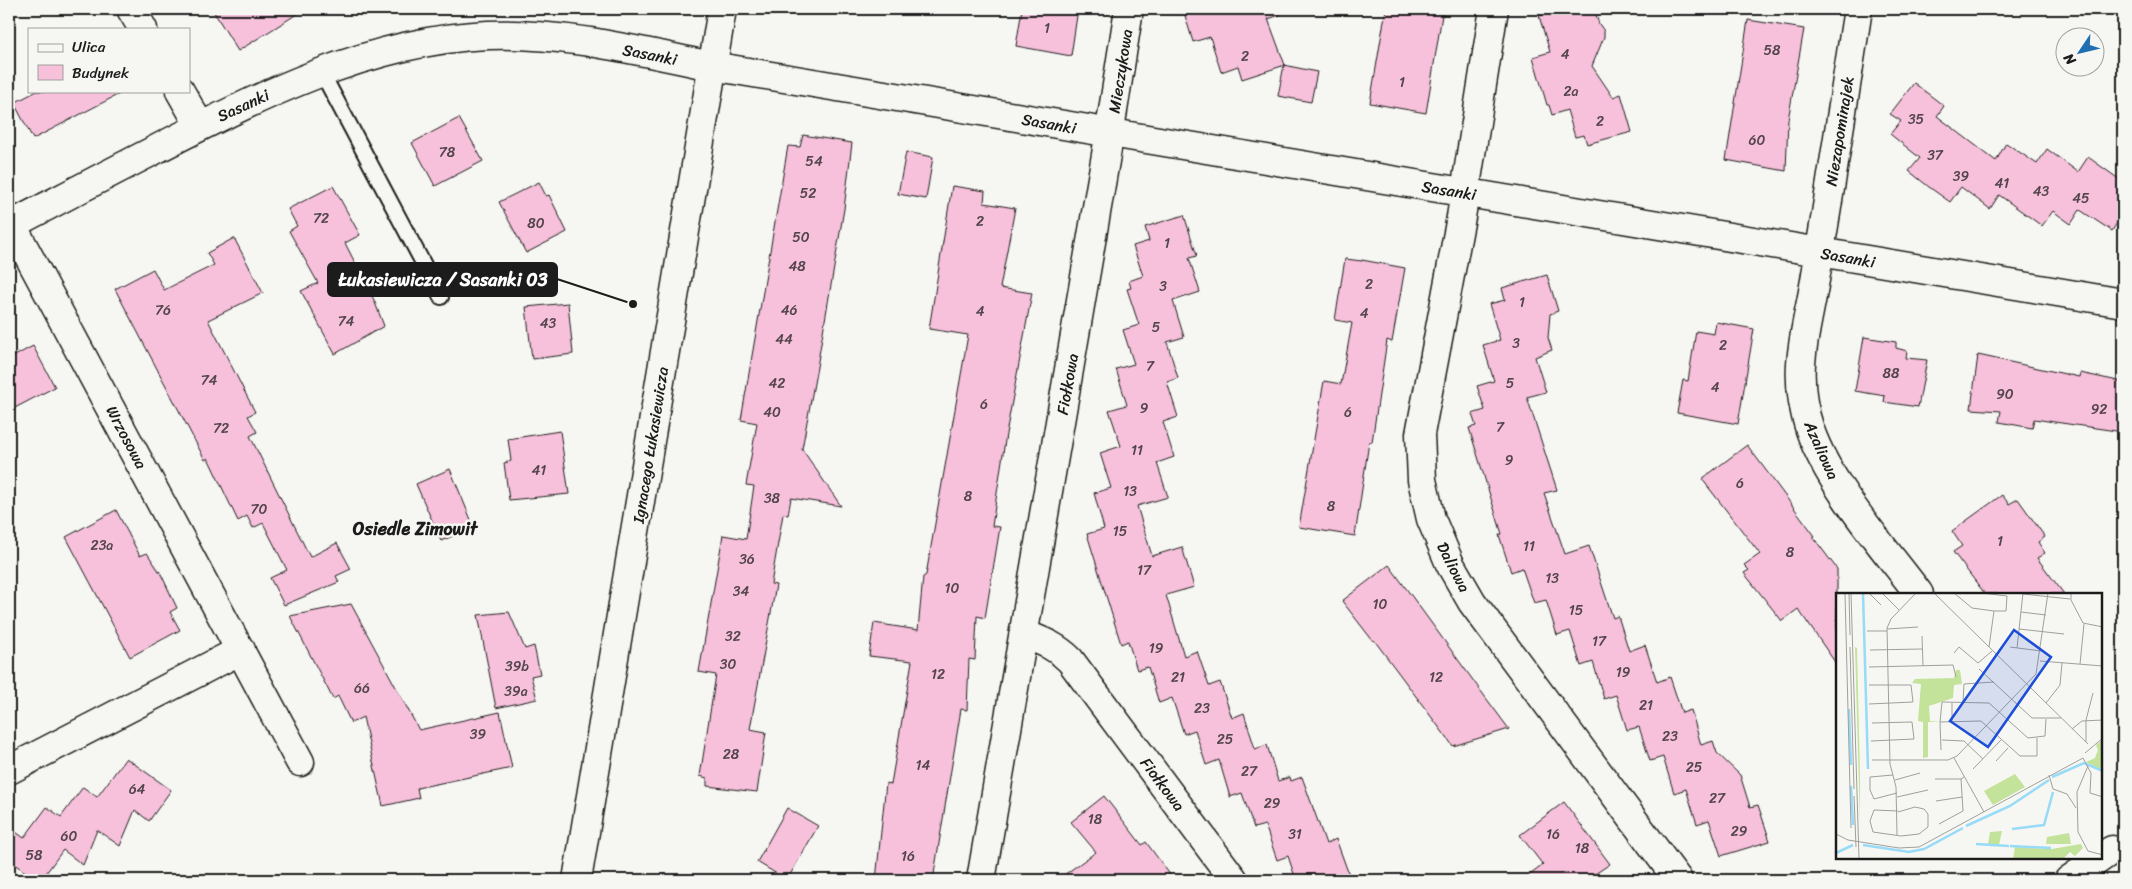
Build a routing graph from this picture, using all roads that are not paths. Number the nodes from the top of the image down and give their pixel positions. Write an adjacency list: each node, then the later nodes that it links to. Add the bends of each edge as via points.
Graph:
1 (131, 9): 6 (street)
2 (722, 9): 7 (street, Ignacego Łukasiewicza)
3 (1129, 9): 11 (street, Mieczykowa)
4 (1494, 9): 12 (street)
5 (1858, 9): 14 (street, Niezapominajek)
6 (142, 28)
7 (712, 66): 8 (street, Sasanki, via 565,39 489,35 444,38 404,47); 11 (street, Sasanki); 23 (street, Ignacego Łukasiewicza)
8 (322, 73): 10 (street, Sasanki, via 272,91); 15 (lane)
9 (181, 92): 10 (street)
10 (200, 126): 13 (street, Sasanki)
11 (1110, 133): 12 (street, Sasanki); 18 (street, Fiołkowa)
12 (1465, 192): 14 (street, Sasanki); 26 (street, Daliowa, via 1420,434 1422,480 1431,519 1450,564 1472,602)
13 (10, 226): 19 (street, Wrzosowa)
14 (1819, 252): 16 (street, Sasanki); 17 (street, Azaliowa, via 1802,339 1800,370 1810,430 1825,464 1842,491)
15 (441, 297)
16 (2123, 303)
17 (1918, 593)
18 (1024, 634): 24 (street, Fiołkowa); 25 (street, Fiołkowa, via 1048,643 1070,660)
19 (241, 650): 20 (street, Wrzosowa); 21 (street)
20 (300, 762)
21 (9, 770)
22 (2098, 859): 27 (street)
23 (578, 880)
24 (981, 880)
25 (1234, 880)
26 (1678, 880)
27 (2069, 880)

